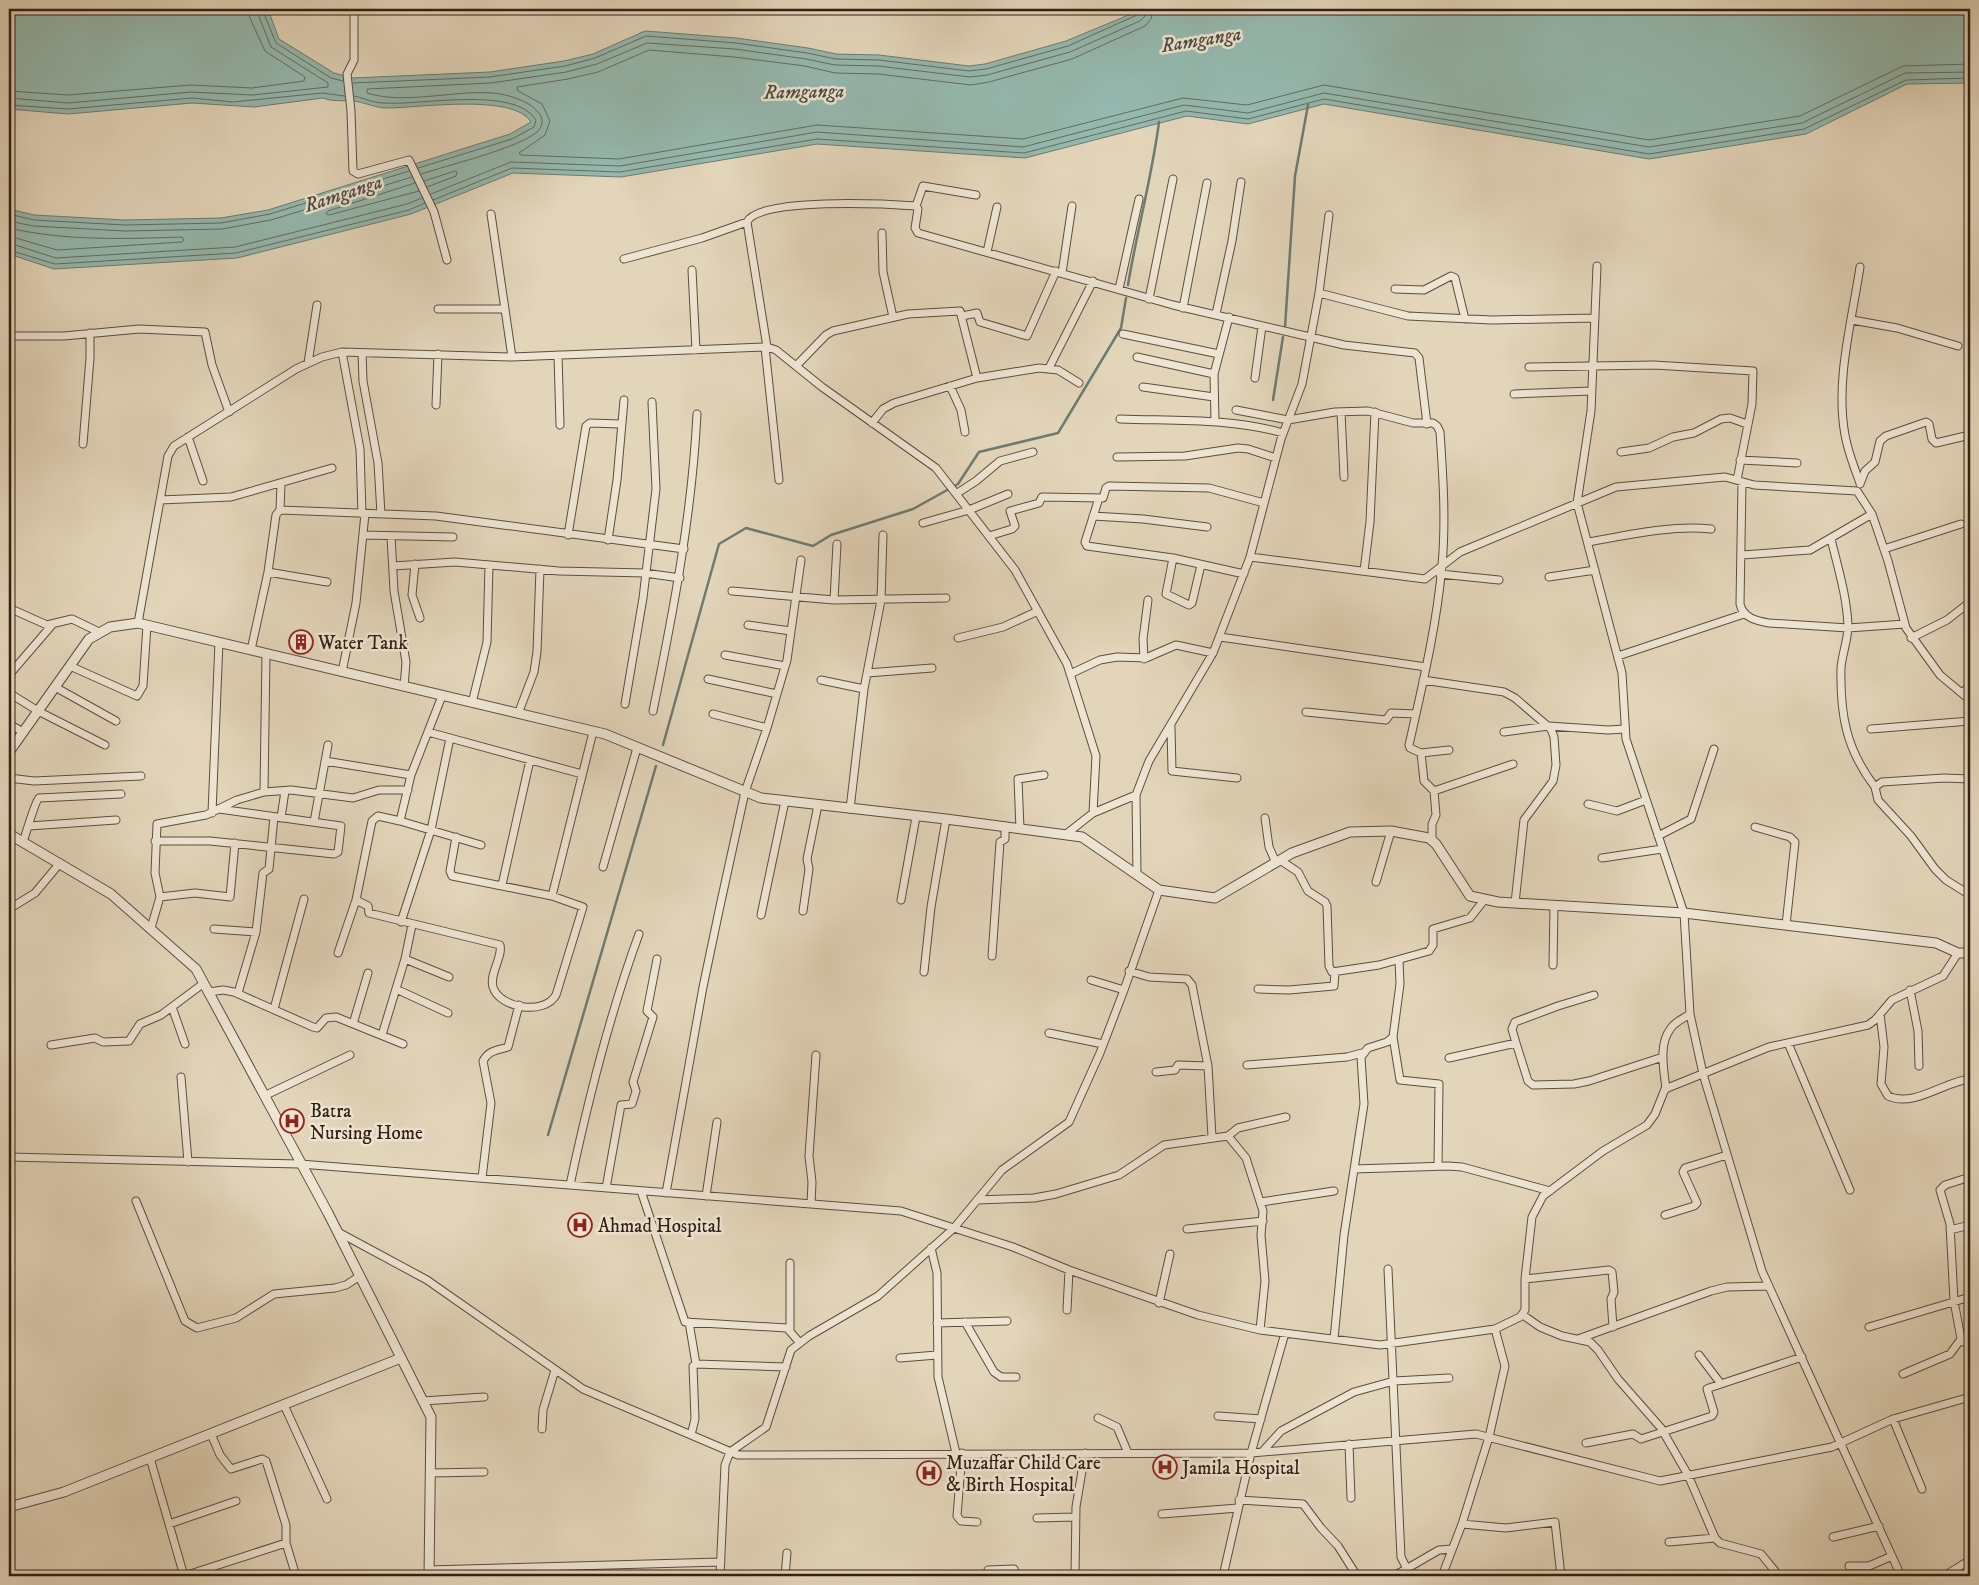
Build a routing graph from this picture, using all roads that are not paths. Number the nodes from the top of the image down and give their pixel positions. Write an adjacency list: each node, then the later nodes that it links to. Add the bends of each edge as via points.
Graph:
1 (354, 9): 16 (street, via 354,60 346,74 355,173 377,170 407,159 410,161 434,212)
2 (1173, 179): 25 (street)
3 (1241, 182): 30 (street)
4 (1207, 183): 28 (street)
5 (976, 195): 7 (street, via 925,186)
6 (1138, 199): 23 (street)
7 (916, 206): 12 (street, via 813,203 763,210 750,217); 14 (street, via 915,228 918,233)
8 (1072, 206): 20 (street)
9 (997, 207): 14 (street)
10 (491, 214): 27 (street)
11 (1329, 215): 24 (street)
12 (748, 222): 15 (street); 43 (street)
13 (882, 233): 32 (street, via 883,272)
14 (987, 252): 20 (street)
15 (624, 259)
16 (447, 260)
17 (1597, 266): 34 (street)
18 (1860, 267): 36 (street)
19 (692, 270): 44 (street)
20 (1059, 272): 21 (street); 31 (street, via 1027,336 980,322 977,313)
21 (1092, 281): 23 (street); 56 (street)
22 (1396, 289): 35 (street, via 1424,290 1451,276 1455,278)
23 (1119, 290): 25 (street)
24 (1319, 293): 35 (street, via 1395,314); 41 (street)
25 (1149, 299): 28 (street)
26 (317, 304): 52 (street)
27 (504, 308): 29 (street); 50 (street)
28 (1183, 308): 30 (street)
29 (438, 309)
30 (1216, 314): 33 (street)
31 (962, 316): 32 (street, via 960,311); 58 (street)
32 (893, 317): 53 (street, via 829,332)
33 (1229, 317): 37 (street); 48 (street)
34 (1595, 318): 35 (street); 54 (street)
35 (1465, 319)
36 (1852, 320): 42 (street, via 1897,328); 98 (street, via 1842,412 1849,454)
37 (1262, 326): 41 (street); 59 (street)
38 (90, 333): 40 (street); 70 (street, via 139,329 205,332 212,366); 86 (street)
39 (1123, 334): 48 (street)
40 (9, 336)
41 (1310, 337): 75 (street, via 1302,384); 79 (street, via 1344,345 1416,353)
42 (1958, 346)
43 (766, 347): 44 (street); 53 (street, via 776,350); 95 (street)
44 (696, 350): 49 (street)
45 (342, 352): 46 (street); 52 (street); 109 (street, via 360,449)
46 (362, 353): 47 (street); 110 (street, via 363,381 378,463)
47 (438, 354): 50 (street); 68 (street)
48 (1219, 354): 57 (street)
49 (558, 355): 50 (street); 81 (street)
50 (512, 356)
51 (1137, 357): 57 (street)
52 (308, 363): 70 (street)
53 (796, 366): 77 (street)
54 (1592, 366): 55 (street); 63 (street); 80 (street, via 1750,369 1754,376)
55 (1529, 367)
56 (1049, 368): 58 (street); 60 (street)
57 (1214, 374): 65 (street)
58 (977, 378): 61 (street)
59 (1255, 378)
60 (1078, 383)
61 (950, 386): 77 (street, via 889,406); 82 (street)
62 (1143, 387): 65 (street)
63 (1591, 391): 64 (street); 106 (street)
64 (1514, 394)
65 (1214, 397): 76 (street)
66 (624, 400): 78 (street)
67 (652, 402): 127 (street, via 656,468)
68 (436, 405)
69 (1236, 410): 75 (street)
70 (229, 412): 85 (street)
71 (1341, 412): 72 (street); 75 (street); 94 (street)
72 (1375, 412): 79 (street); 141 (street, via 1370,522)
73 (697, 414): 128 (street, via 694,473)
74 (1120, 419): 76 (street)
75 (1288, 420): 83 (street)
76 (1215, 422): 83 (street)
77 (872, 423): 101 (street, via 936,468)
78 (620, 424): 118 (street, via 590,423 586,426); 124 (street, via 617,480)
79 (1427, 424): 138 (street, via 1435,424 1440,432)
80 (1747, 424): 88 (street, via 1730,418 1721,419 1694,433 1673,437 1649,448); 91 (street)
81 (560, 425)
82 (965, 432)
83 (1283, 433): 90 (street)
84 (1970, 435): 98 (street, via 1936,443 1926,422 1886,436 1880,441 1875,462 1865,471)
85 (188, 436): 96 (street); 104 (street, via 174,446 168,456)
86 (83, 444)
87 (1033, 452): 101 (street, via 1000,461 976,481)
88 (1621, 452)
89 (1118, 457): 90 (street, via 1185,456 1238,448)
90 (1276, 458): 105 (street)
91 (1740, 460): 92 (street); 97 (street)
92 (1797, 463)
93 (332, 468): 99 (street)
94 (1344, 477)
95 (779, 480)
96 (202, 481)
97 (1739, 481): 100 (street, via 1754,485); 106 (street, via 1725,477 1616,486); 130 (street)
98 (1860, 483): 100 (street)
99 (281, 485): 104 (street, via 231,497); 107 (street)
100 (1857, 491): 111 (street)
101 (955, 492): 108 (street)
102 (1008, 494): 108 (street)
103 (1099, 498): 105 (street, via 1103,498 1109,486 1171,487 1221,490); 112 (street); 121 (street, via 1044,497 1039,503 1010,511 1015,526)
104 (160, 500): 161 (street)
105 (1264, 503): 131 (street)
106 (1577, 503): 125 (street); 138 (street, via 1460,552)
107 (280, 510): 109 (street); 142 (street, via 276,515)
108 (969, 510): 113 (street); 121 (street)
109 (363, 514): 110 (street); 117 (street)
110 (381, 514): 118 (street, via 436,516)
111 (1872, 514): 123 (street); 129 (street)
112 (1093, 516): 115 (street); 132 (street, via 1085,542 1087,546)
113 (923, 522)
114 (1961, 524): 129 (street)
115 (1207, 526)
116 (1711, 529): 125 (street, via 1687,526)
117 (363, 535): 120 (street); 183 (street, via 356,603)
118 (568, 535): 124 (street)
119 (883, 535): 154 (street)
120 (391, 536): 122 (street); 137 (street)
121 (989, 536): 158 (street, via 1015,570)
122 (454, 537)
123 (1830, 539): 130 (street, via 1802,552); 165 (street, via 1845,599)
124 (608, 540): 127 (street)
125 (1588, 542): 140 (street)
126 (837, 544): 153 (street)
127 (648, 545): 128 (street); 143 (street)
128 (684, 549): 147 (street)
129 (1884, 549): 162 (street)
130 (1742, 555): 159 (street, via 1740,604)
131 (1250, 557): 141 (street); 144 (street)
132 (1173, 558): 136 (street); 136 (street, via 1166,594 1189,605 1192,604)
133 (801, 560): 151 (street)
134 (415, 564): 135 (street, via 455,562); 137 (street); 160 (street, via 412,595)
135 (489, 565): 139 (street); 198 (street, via 487,642)
136 (1201, 565): 144 (street)
137 (393, 566): 191 (street, via 405,656)
138 (1442, 566): 141 (street, via 1424,579); 145 (street)
139 (540, 570): 143 (street); 203 (street, via 534,672)
140 (1595, 570): 146 (street); 176 (street)
141 (1364, 571)
142 (268, 572): 149 (street); 172 (street)
143 (645, 574): 147 (street); 199 (street)
144 (1244, 574): 168 (street)
145 (1440, 574): 148 (street); 180 (street)
146 (1549, 577)
147 (680, 578): 201 (street)
148 (1499, 580)
149 (327, 582)
150 (732, 591): 151 (street)
151 (796, 598): 153 (street); 166 (street)
152 (946, 598): 154 (street)
153 (834, 600): 154 (street)
154 (881, 600): 184 (street)
155 (1148, 600): 177 (street)
156 (1970, 602): 170 (street, via 1947,620)
157 (9, 608): 163 (street, via 42,624)
158 (1038, 611): 169 (street, via 996,630); 185 (street)
159 (1744, 614): 165 (street, via 1769,623); 176 (street)
160 (420, 618)
161 (142, 624): 167 (street, via 116,626); 171 (street); 178 (street, via 143,686 137,696 133,697)
162 (1905, 624): 165 (street); 170 (street)
163 (52, 625): 167 (street, via 72,619); 182 (street)
164 (748, 626): 166 (street)
165 (1848, 628): 236 (street, via 1841,667 1845,733 1860,768)
166 (791, 631): 179 (street)
167 (99, 632): 178 (street, via 89,639)
168 (1220, 637): 173 (street); 180 (street)
169 (958, 638)
170 (1911, 638): 194 (street, via 1940,675)
171 (219, 642): 172 (street); 250 (street)
172 (251, 650): 174 (street)
173 (1214, 653): 177 (street, via 1176,645); 209 (street)
174 (266, 654): 183 (street); 240 (street)
175 (725, 655): 179 (street)
176 (1618, 656): 212 (street)
177 (1144, 659): 185 (street, via 1109,657)
178 (70, 666): 190 (street)
179 (785, 666): 195 (street)
180 (1426, 667): 188 (street)
181 (932, 668): 184 (street)
182 (10, 671)
183 (342, 672): 191 (street)
184 (867, 673): 192 (street)
185 (1070, 674): 251 (street, via 1096,756)
186 (708, 679): 195 (street)
187 (821, 680): 192 (street)
188 (1423, 680): 205 (street); 210 (street, via 1504,692)
189 (1970, 686): 194 (street)
190 (55, 687): 200 (street); 206 (street)
191 (404, 687): 196 (street)
192 (864, 689): 249 (street)
193 (9, 693): 200 (street)
194 (1962, 693): 197 (street)
195 (777, 694): 211 (street)
196 (442, 696): 198 (street); 215 (street)
197 (1970, 700)
198 (472, 703): 203 (street)
199 (625, 704)
200 (38, 711): 214 (street); 219 (street)
201 (653, 712)
202 (1306, 712): 205 (street, via 1386,720 1391,713)
203 (518, 714): 216 (street)
204 (713, 714): 211 (street)
205 (1416, 714): 225 (street, via 1409,745)
206 (116, 720)
207 (1970, 721): 213 (street)
208 (9, 724): 214 (street)
209 (1171, 725): 234 (street, via 1172,771); 244 (street, via 1149,761)
210 (1548, 726): 212 (street); 217 (street); 291 (street, via 1554,737 1556,771 1546,791 1524,820)
211 (767, 728): 241 (street)
212 (1625, 729): 245 (street)
213 (1871, 729)
214 (23, 732): 224 (street)
215 (428, 732): 218 (street); 230 (street)
216 (593, 732): 221 (street); 229 (street)
217 (1504, 732)
218 (450, 738): 226 (street); 263 (street)
219 (105, 745)
220 (328, 745): 227 (street)
221 (637, 748): 241 (street); 279 (street)
222 (1449, 750): 225 (street)
223 (1714, 750): 267 (street, via 1691,819)
224 (9, 752)
225 (1421, 753): 239 (street, via 1424,780)
226 (530, 760): 229 (street); 282 (street)
227 (325, 761): 230 (street); 243 (street)
228 (1513, 764): 239 (street)
229 (582, 774): 285 (street)
230 (411, 775): 237 (street)
231 (1044, 775): 261 (street, via 1018,779)
232 (141, 776): 233 (street, via 34,781)
233 (9, 778)
234 (1237, 778)
235 (1970, 779): 236 (street, via 1882,782)
236 (1875, 787): 284 (street, via 1878,800 1911,836 1935,869)
237 (408, 790): 243 (street, via 379,790 352,798); 257 (street)
238 (285, 791): 240 (street); 243 (street); 252 (street)
239 (1434, 791): 270 (street, via 1436,815 1432,824)
240 (264, 792): 250 (street)
241 (746, 792): 246 (street); 374 (street, via 703,987)
242 (121, 794): 259 (street, via 39,798)
243 (319, 794): 258 (street)
244 (1136, 795): 251 (street); 280 (street)
245 (1646, 800): 247 (street, via 1617,811); 267 (street)
246 (785, 801): 248 (street); 296 (street)
247 (1588, 804)
248 (818, 805): 249 (street); 294 (street, via 807,859 809,868)
249 (850, 809): 253 (street)
250 (215, 811): 252 (street); 269 (street, via 157,824)
251 (1093, 812): 266 (street)
252 (278, 817): 258 (street); 274 (street)
253 (916, 817): 255 (street); 290 (street)
254 (1265, 818): 277 (street, via 1269,847)
255 (946, 819): 260 (street); 313 (street)
256 (116, 820): 259 (street)
257 (400, 821): 263 (street); 289 (street, via 374,818)
258 (314, 822): 274 (street, via 342,827 336,853)
259 (29, 826): 271 (street)
260 (1005, 826): 261 (street); 307 (street, via 1005,839 1000,842)
261 (1020, 828): 266 (street)
262 (1756, 828): 299 (street, via 1790,837 1795,842)
263 (431, 830): 268 (street); 297 (street)
264 (1392, 831): 270 (street); 277 (street, via 1350,832); 281 (street)
265 (9, 834): 271 (street)
266 (1066, 835): 280 (street, via 1082,837)
267 (1658, 836): 275 (street)
268 (456, 837): 273 (street); 282 (street, via 452,876)
269 (155, 841): 272 (street); 286 (street, via 155,873)
270 (1432, 841): 288 (street, via 1470,896)
271 (23, 842): 278 (street)
272 (235, 843): 274 (street); 286 (street, via 230,897 195,893)
273 (481, 845)
274 (271, 846): 302 (street, via 269,870 263,873)
275 (1662, 848): 276 (street); 295 (street)
276 (1602, 858)
277 (1278, 862): 283 (street, via 1215,898); 314 (street, via 1298,872 1308,891 1325,902 1329,966)
278 (60, 863): 293 (street, via 35,893); 300 (street, via 111,894)
279 (603, 866)
280 (1137, 875): 283 (street)
281 (1376, 882)
282 (502, 885): 285 (street)
283 (1159, 890): 312 (street)
284 (1970, 895)
285 (552, 896): 326 (street, via 581,905 584,909 554,998 537,1008)
286 (160, 897): 300 (street)
287 (304, 899): 328 (street)
288 (1485, 899): 291 (street); 310 (street, via 1470,918 1433,929 1433,945 1429,951)
289 (356, 900): 297 (street, via 368,906 369,912); 304 (street)
290 (901, 900)
291 (1516, 903): 292 (street)
292 (1554, 906): 295 (street); 311 (street)
293 (9, 908)
294 (803, 911)
295 (1684, 914): 299 (street); 330 (street)
296 (761, 915)
297 (401, 922): 298 (street)
298 (412, 925): 308 (street); 326 (street, via 501,945 493,987 502,1000)
299 (1786, 925): 305 (street, via 1936,943)
300 (151, 928): 318 (street, via 196,969)
301 (214, 929): 302 (street)
302 (256, 932): 324 (street)
303 (639, 934): 368 (street, via 612,1011)
304 (338, 953)
305 (1958, 953): 306 (street); 322 (street, via 1943,976)
306 (1970, 953)
307 (992, 956)
308 (405, 959): 316 (street); 319 (street)
309 (657, 960): 369 (street, via 647,1011 653,1017 633,1082 636,1091 632,1104 621,1105)
310 (1399, 960): 314 (street); 335 (street, via 1400,984)
311 (1553, 965)
312 (1129, 971): 321 (street); 348 (street, via 1149,977 1190,981)
313 (924, 972)
314 (1335, 972): 320 (street, via 1334,986)
315 (368, 973): 332 (street)
316 (449, 977)
317 (1091, 980): 321 (street)
318 (204, 982): 323 (street); 327 (street)
319 (396, 989): 329 (street); 334 (street)
320 (1258, 989)
321 (1124, 990): 340 (street)
322 (1910, 990): 331 (street, via 1892,1000); 349 (street, via 1918,1031)
323 (209, 992): 324 (street); 355 (street)
324 (238, 993): 328 (street)
325 (1594, 995): 336 (street, via 1515,1022 1512,1029)
326 (519, 1004): 367 (street, via 508,1047 493,1050 483,1061 491,1103)
327 (172, 1007): 338 (street); 341 (street, via 140,1024 129,1041 102,1042 95,1038)
328 (274, 1010): 332 (street, via 317,1028 330,1016)
329 (448, 1013)
330 (1690, 1014): 345 (street, via 1671,1027 1665,1038); 351 (street)
331 (1880, 1014): 337 (street, via 1868,1025); 353 (street, via 1884,1047 1881,1084 1888,1096 1929,1094)
332 (353, 1024): 334 (street)
333 (1049, 1033): 340 (street)
334 (382, 1035): 339 (street)
335 (1394, 1037): 342 (street); 364 (street, via 1400,1080 1439,1084)
336 (1516, 1043): 345 (street, via 1528,1081 1533,1085 1588,1081); 346 (street)
337 (1788, 1043): 351 (street); 370 (street)
338 (185, 1044)
339 (403, 1044)
340 (1103, 1044): 376 (street, via 1069,1122 1002,1170)
341 (51, 1045)
342 (1362, 1053): 347 (street); 365 (street, via 1364,1104)
343 (350, 1055): 355 (street)
344 (816, 1055): 379 (street, via 808,1156)
345 (1663, 1057): 354 (street)
346 (1449, 1058)
347 (1247, 1065)
348 (1208, 1066): 350 (street, via 1178,1065 1175,1070); 359 (street)
349 (1920, 1066)
350 (1156, 1072)
351 (1703, 1074): 354 (street); 360 (street)
352 (181, 1077): 362 (street)
353 (1970, 1079)
354 (1666, 1089): 373 (street, via 1647,1125 1603,1151)
355 (264, 1096): 363 (street)
356 (1286, 1117): 358 (street, via 1238,1128)
357 (717, 1122): 375 (street)
358 (1228, 1136): 359 (street); 378 (street, via 1246,1158)
359 (1212, 1137): 376 (street, via 1164,1145 1119,1175 1056,1194)
360 (1728, 1155): 380 (street, via 1685,1168 1683,1172 1697,1203); 394 (street)
361 (9, 1157): 362 (street)
362 (188, 1162): 363 (street)
363 (300, 1164): 367 (street); 386 (street)
364 (1438, 1166): 365 (street); 373 (street, via 1462,1167)
365 (1354, 1169): 411 (street)
366 (1970, 1177): 385 (street, via 1945,1185 1940,1190)
367 (482, 1178): 368 (street)
368 (570, 1185): 369 (street)
369 (606, 1188): 371 (street)
370 (1850, 1190)
371 (642, 1191): 374 (street); 401 (street, via 685,1322)
372 (1334, 1191): 378 (street)
373 (1550, 1192): 393 (street, via 1543,1196 1532,1217)
374 (666, 1193): 375 (street)
375 (706, 1196): 379 (street)
376 (977, 1200): 383 (street)
377 (136, 1201): 392 (street, via 185,1321 197,1328 236,1318 274,1294 335,1288)
378 (1261, 1202): 381 (street)
379 (811, 1204): 383 (street, via 901,1211)
380 (1665, 1215)
381 (1263, 1221): 384 (street); 408 (street, via 1265,1281)
382 (1970, 1226): 385 (street)
383 (954, 1228): 387 (street); 391 (street)
384 (1187, 1229)
385 (1950, 1230): 396 (street)
386 (338, 1232): 392 (street); 423 (street, via 427,1280)
387 (931, 1248): 403 (street, via 937,1273); 414 (street, via 878,1296)
388 (1170, 1254): 397 (street)
389 (790, 1263): 406 (street)
390 (1388, 1269): 415 (street)
391 (1069, 1270): 397 (street); 398 (street)
392 (360, 1276): 419 (street)
393 (1525, 1280): 399 (street); 404 (street, via 1609,1270 1614,1292 1611,1299)
394 (1769, 1286): 404 (street, via 1727,1287 1710,1291); 418 (street)
395 (1970, 1297): 396 (street)
396 (1954, 1301): 405 (street); 410 (street)
397 (1160, 1303): 408 (street)
398 (1067, 1310)
399 (1523, 1314): 407 (street); 412 (street, via 1540,1327)
400 (1007, 1321): 402 (street)
401 (690, 1322): 406 (street); 421 (street)
402 (965, 1322): 403 (street); 425 (street, via 994,1372 1001,1377)
403 (937, 1323): 416 (street)
404 (1613, 1326): 412 (street)
405 (1869, 1327)
406 (790, 1329): 414 (street)
407 (1495, 1329): 415 (street); 441 (street, via 1505,1366)
408 (1260, 1330): 409 (street)
409 (1285, 1333): 411 (street); 435 (street)
410 (1961, 1339): 413 (street, via 1963,1342); 424 (street, via 1950,1354)
411 (1334, 1340): 415 (street)
412 (1577, 1340): 438 (street, via 1590,1342 1598,1350)
413 (1970, 1340)
414 (800, 1343): 422 (street, via 791,1350)
415 (1393, 1344): 427 (street)
416 (937, 1355): 420 (street); 449 (street, via 941,1395)
417 (1699, 1355): 428 (street)
418 (1802, 1357): 428 (street); 444 (street)
419 (402, 1358): 431 (street); 432 (street)
420 (900, 1358)
421 (696, 1364): 422 (street); 440 (street, via 691,1368 695,1419)
422 (786, 1367): 446 (street, via 766,1427)
423 (555, 1370): 437 (street, via 543,1410); 440 (street, via 583,1389)
424 (1903, 1374)
425 (1016, 1377)
426 (1449, 1378): 427 (street)
427 (1394, 1382): 442 (street); 448 (street, via 1364,1388 1338,1400 1281,1431)
428 (1721, 1384): 438 (street, via 1707,1389 1714,1409 1712,1416)
429 (484, 1397): 431 (street)
430 (1970, 1397): 436 (street)
431 (423, 1401): 454 (street, via 431,1417)
432 (284, 1405): 439 (street); 458 (street)
433 (1218, 1416): 435 (street)
434 (1098, 1418): 451 (street, via 1117,1427)
435 (1261, 1419): 447 (street)
436 (1893, 1419): 444 (street); 456 (street)
437 (542, 1429)
438 (1664, 1433): 443 (street, via 1641,1439 1632,1434); 455 (street)
439 (210, 1434): 452 (street); 473 (street, via 231,1469 262,1459 266,1461 286,1525)
440 (691, 1435): 446 (street)
441 (1489, 1437): 442 (street, via 1476,1434); 455 (street, via 1660,1480); 468 (street)
442 (1397, 1440): 445 (street); 480 (street, via 1402,1557)
443 (1586, 1443)
444 (1840, 1443): 455 (street); 469 (street)
445 (1349, 1444): 448 (street); 457 (street)
446 (730, 1452): 449 (street, via 738,1455); 478 (street, via 725,1465)
447 (1251, 1452): 448 (street); 451 (street); 459 (street)
448 (1262, 1452)
449 (959, 1453): 450 (street); 466 (street, via 957,1516 961,1521)
450 (1085, 1453): 451 (street); 464 (street)
451 (1128, 1453)
452 (150, 1458): 461 (street, via 64,1492); 467 (street)
453 (484, 1472): 454 (street)
454 (430, 1473): 482 (street)
455 (1688, 1475): 471 (street)
456 (1922, 1489)
457 (1352, 1498)
458 (327, 1499)
459 (1239, 1500): 462 (street); 491 (street, via 1303,1504 1338,1546)
460 (236, 1501): 467 (street)
461 (9, 1507)
462 (1238, 1508): 463 (street); 490 (street)
463 (1162, 1514)
464 (1076, 1517): 465 (street); 489 (street)
465 (1037, 1518)
466 (977, 1522)
467 (169, 1524): 484 (street)
468 (1462, 1524): 474 (street); 494 (street, via 1506,1528 1555,1522)
469 (1878, 1526): 470 (street); 476 (street)
470 (1833, 1537)
471 (1715, 1538): 472 (street); 497 (street, via 1720,1543 1761,1554)
472 (1669, 1542)
473 (286, 1543): 484 (street); 485 (street)
474 (1452, 1549): 480 (street, via 1439,1550); 493 (street)
475 (787, 1553): 487 (street)
476 (1892, 1556): 479 (street, via 1869,1566); 498 (street)
477 (1970, 1560): 499 (street)
478 (721, 1562): 483 (street); 486 (street)
479 (1849, 1566)
480 (1407, 1569): 492 (street)
481 (988, 1570): 488 (street, via 1014,1569)
482 (429, 1573): 483 (street)
483 (462, 1573)
484 (184, 1576)
485 (296, 1576)
486 (720, 1576)
487 (785, 1576)
488 (1017, 1576)
489 (1075, 1576)
490 (1223, 1576)
491 (1357, 1576)
492 (1394, 1576)
493 (1442, 1576)
494 (1561, 1576)
495 (1568, 1576): 496 (street)
496 (1581, 1576)
497 (1779, 1576)
498 (1902, 1576)
499 (1944, 1576)

